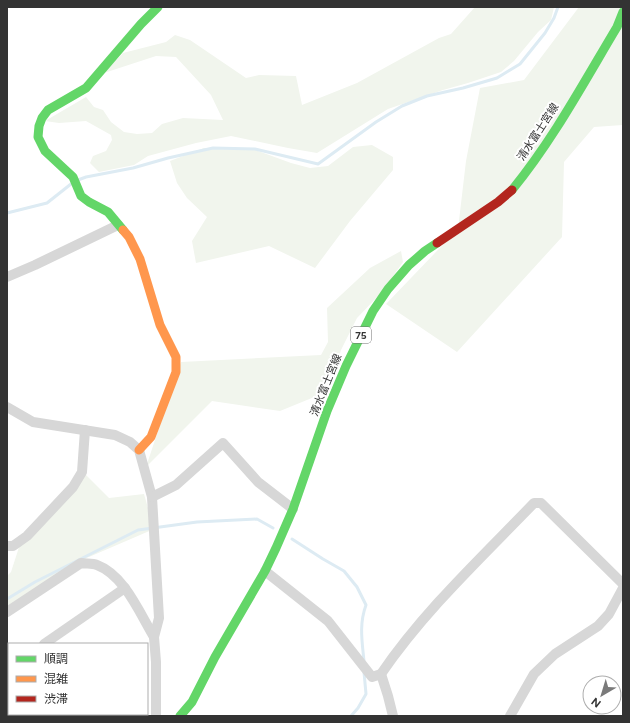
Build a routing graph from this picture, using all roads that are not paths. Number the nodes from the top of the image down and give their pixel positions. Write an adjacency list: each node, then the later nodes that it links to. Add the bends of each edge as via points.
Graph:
1 (158, 7): 3 (main road, via 86,88 48,110 39,126 38,137 45,151 73,177 81,196 108,212)
2 (623, 12): 9 (main road, 清水富士宮線 / 75, via 617,27 559,124 511,191 425,251 388,289 373,312 346,366 327,411)
3 (118, 224): 4 (street); 7 (main road, via 129,237 140,259 160,325 176,357 176,372 151,437)
4 (7, 277)
5 (7, 407): 6 (street, via 33,422)
6 (85, 430): 7 (street, via 115,435 130,442); 10 (street, via 82,472 73,487 27,536 13,546)
7 (139, 450): 8 (street)
8 (152, 497): 9 (street, via 176,485 223,443 258,482); 16 (street, via 159,618)
9 (294, 509): 11 (main road, 清水富士宮線 / 75)
10 (7, 546)
11 (265, 571): 18 (street, via 328,621 372,677); 20 (main road, 清水富士宮線 / 75, via 192,702)
12 (623, 584): 18 (street, via 541,503 534,502 432,609)
13 (125, 588): 15 (street, via 113,574 96,565 81,563); 16 (street); 17 (street)
14 (623, 589): 22 (street, via 598,626 556,654 534,674)
15 (7, 612)
16 (154, 636): 19 (street)
17 (45, 643)
18 (381, 674): 21 (street)
19 (156, 716)
20 (180, 716)
21 (393, 716)
22 (510, 716)

